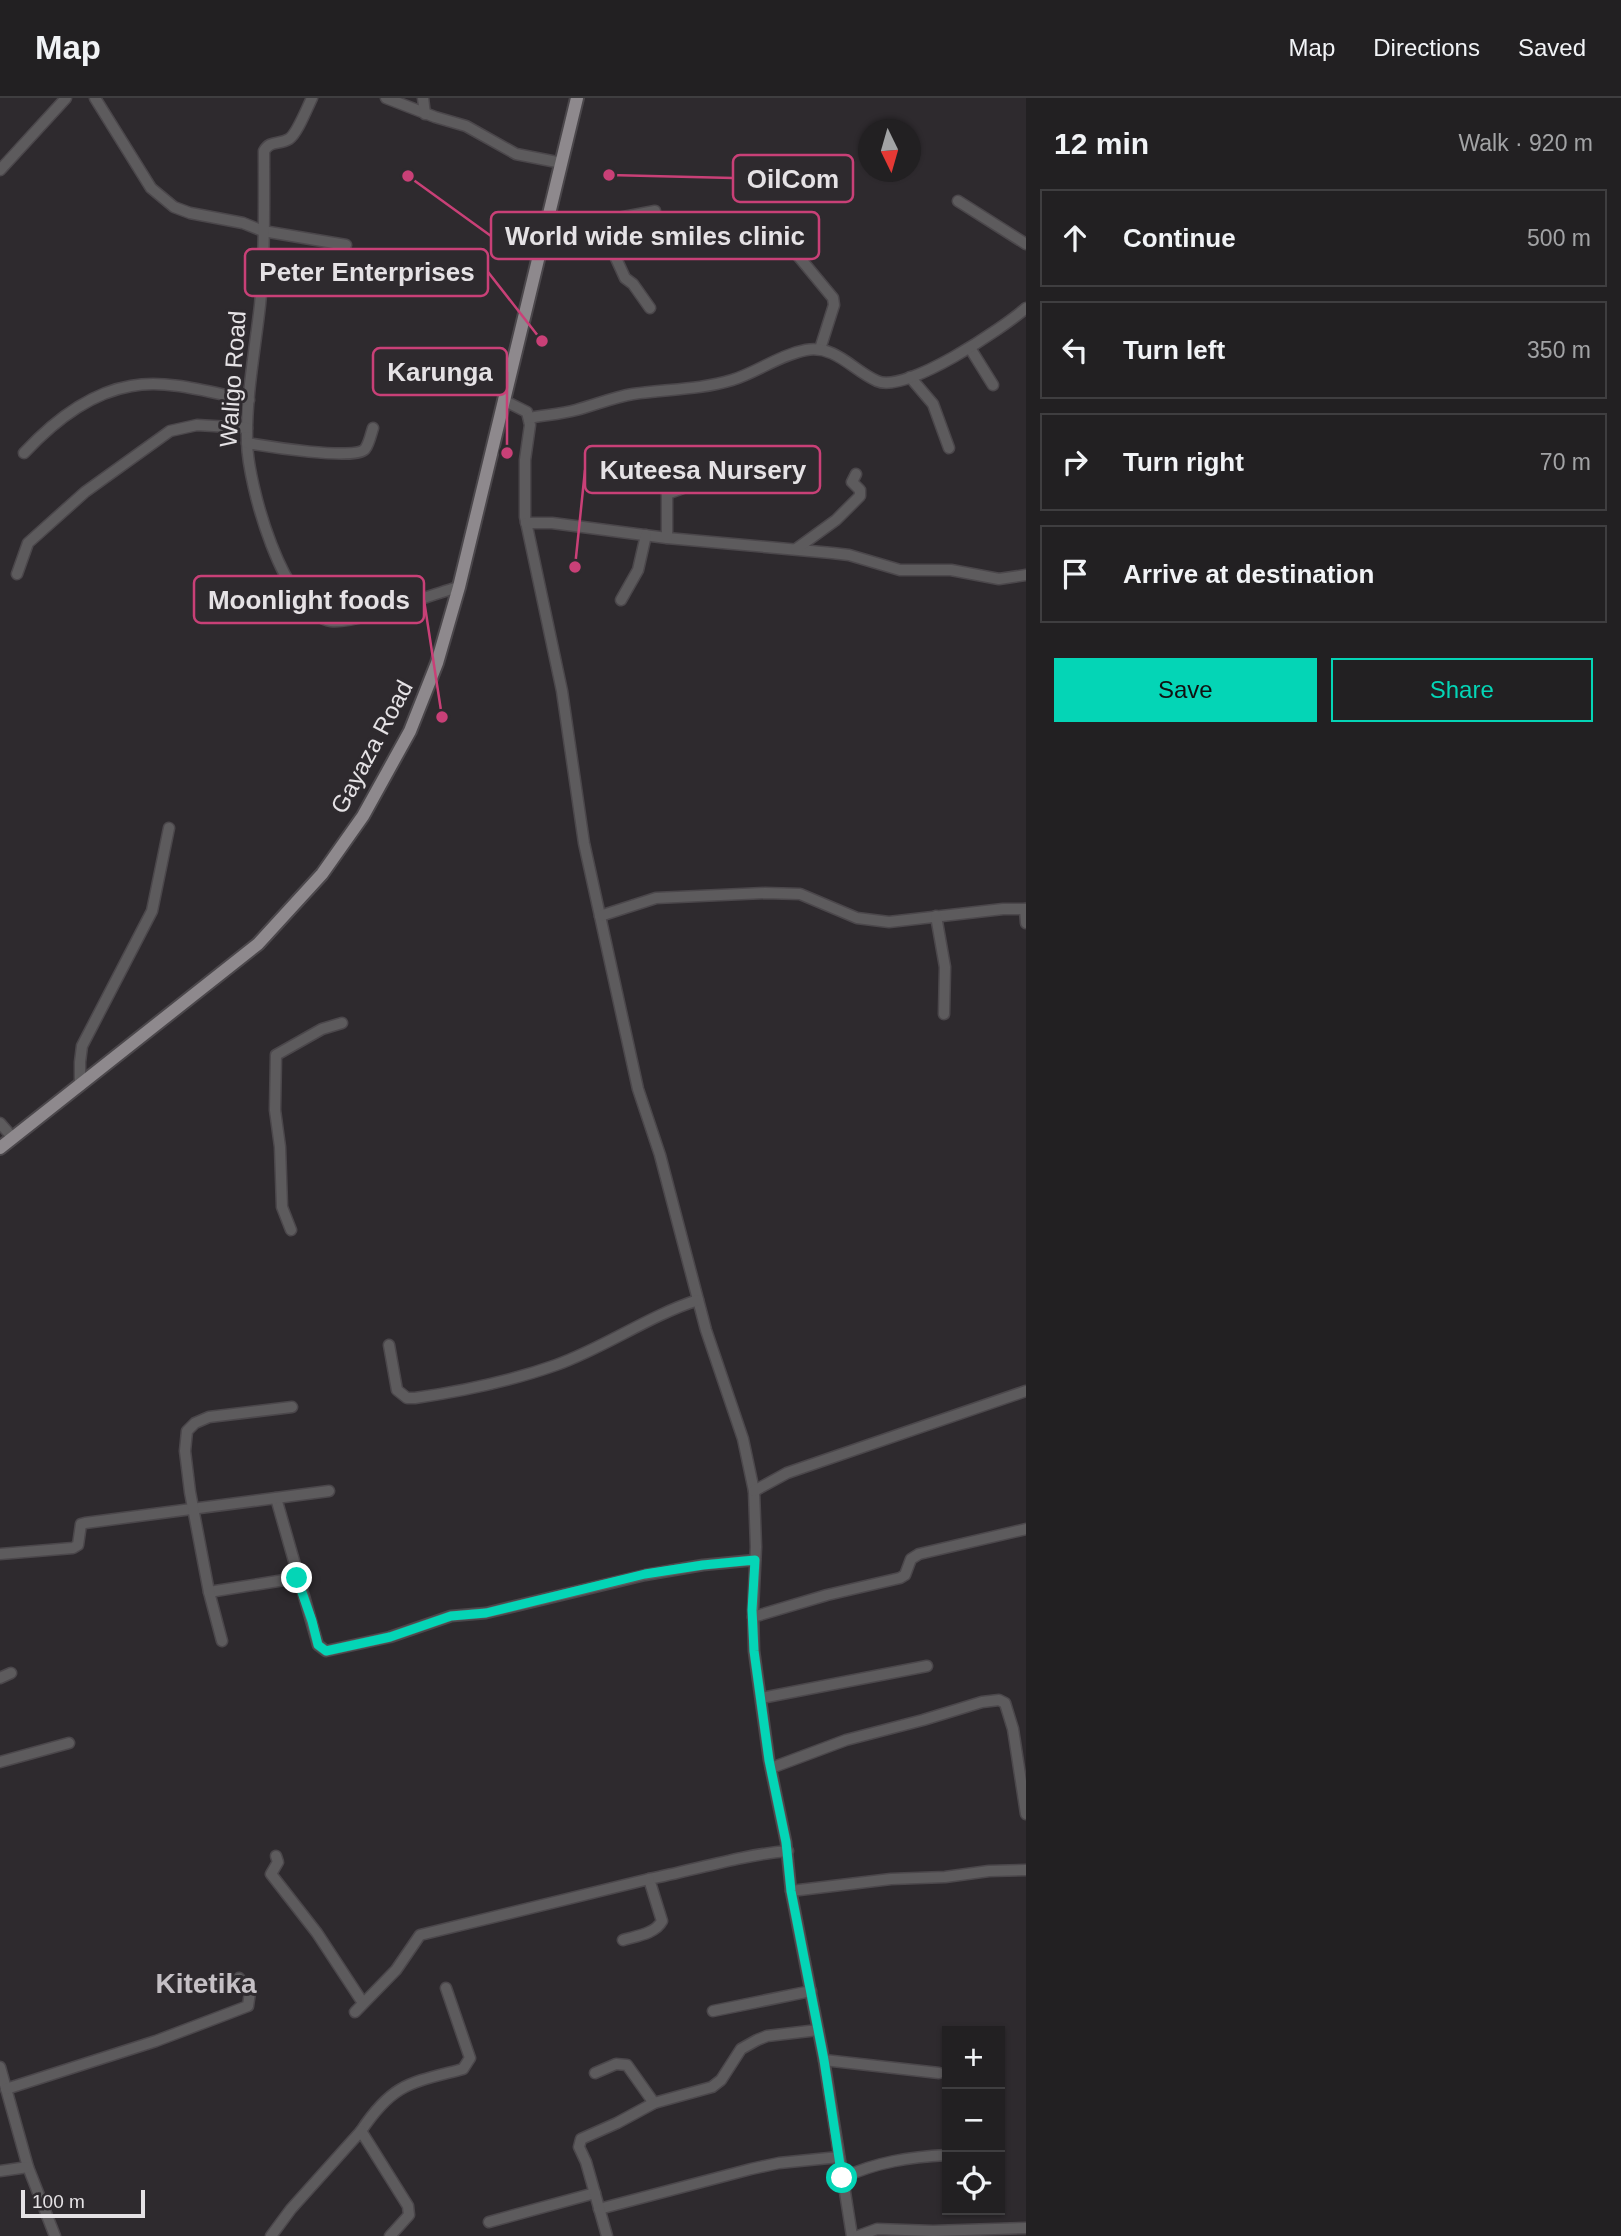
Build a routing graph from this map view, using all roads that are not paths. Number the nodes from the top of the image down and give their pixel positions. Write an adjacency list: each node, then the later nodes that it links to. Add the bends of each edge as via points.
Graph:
1 (66, 98): 9 (street)
2 (95, 98): 13 (street, via 151,188 163,199 190,213)
3 (312, 98): 13 (street, Waligo Road, via 294,134 264,151)
4 (386, 98): 7 (street)
5 (423, 98): 7 (street)
6 (577, 98): 8 (main road, Gayaza Road)
7 (425, 114): 8 (street, via 466,126 516,154)
8 (562, 163): 14 (main road, Gayaza Road)
9 (0, 170)
10 (958, 201): 16 (street)
11 (655, 211): 12 (street)
12 (599, 221): 14 (street); 18 (street, via 625,278)
13 (263, 231): 17 (street); 26 (street, Waligo Road)
14 (545, 232): 23 (main road, Gayaza Road)
15 (780, 234): 21 (street, via 832,298 834,305)
16 (1026, 244)
17 (346, 245)
18 (650, 308)
19 (1026, 308): 20 (street)
20 (970, 348): 24 (street); 25 (street)
21 (820, 349): 24 (street, via 880,383); 28 (street, via 783,356 746,375 708,386 631,394)
22 (398, 358): 23 (street, via 439,373)
23 (510, 376): 27 (main road, Gayaza Road)
24 (910, 377): 32 (street, via 933,404)
25 (993, 385)
26 (249, 400): 29 (street, Waligo Road); 33 (street, via 163,385 131,386 67,413)
27 (503, 400): 28 (street, via 527,412); 42 (main road, Gayaza Road)
28 (529, 418): 36 (street)
29 (247, 428): 31 (street, Waligo Road); 40 (street, via 197,425 170,431 86,492 28,543)
30 (373, 428): 31 (street, via 359,453)
31 (247, 443): 42 (street, Waligo Road, via 254,490 277,559 290,587 317,616 329,621 351,620)
32 (949, 449)
33 (23, 453)
34 (738, 472): 38 (street, via 667,494)
35 (856, 474): 39 (street, via 852,482 860,496)
36 (526, 523): 37 (street); 46 (street, via 557,664)
37 (646, 535): 38 (street); 43 (street, via 638,570)
38 (667, 538): 39 (street)
39 (796, 549): 41 (street, via 849,555 900,570 951,570 999,579)
40 (17, 574)
41 (1026, 575)
42 (459, 587): 51 (main road, Gayaza Road, via 437,663 410,731 363,816 322,874 258,944)
43 (621, 600)
44 (169, 828): 51 (street, via 152,911 82,1046)
45 (1026, 909): 47 (street); 48 (street)
46 (600, 916): 47 (street, via 656,898 776,894 800,894 874,920); 56 (street, via 638,1088)
47 (936, 916): 49 (street, via 945,967)
48 (1026, 923)
49 (944, 1014)
50 (342, 1023): 55 (street, via 276,1055 282,1207)
51 (80, 1086): 53 (main road, Gayaza Road)
52 (0, 1123): 53 (street)
53 (13, 1138): 54 (main road, Gayaza Road)
54 (0, 1148)
55 (291, 1230)
56 (698, 1300): 57 (street, via 666,1310 558,1364 475,1389 415,1398 397,1390); 61 (street, via 743,1439)
57 (389, 1345)
58 (1026, 1391): 61 (street, via 788,1473)
59 (292, 1408): 63 (street, via 209,1416 187,1431)
60 (330, 1491): 62 (street)
61 (754, 1491): 66 (street)
62 (276, 1499): 63 (street); 67 (street)
63 (193, 1510): 65 (street, via 85,1523 73,1548); 68 (street)
64 (1026, 1529): 69 (street, via 919,1554 900,1578)
65 (0, 1554)
66 (755, 1560): 67 (street, via 645,1574 486,1613 451,1616 390,1637 326,1651 318,1645); 69 (street)
67 (297, 1578): 68 (street)
68 (209, 1592): 70 (street)
69 (753, 1617): 74 (street)
70 (222, 1642)
71 (927, 1666): 74 (street)
72 (11, 1673): 73 (street)
73 (0, 1678)
74 (761, 1698): 77 (street)
75 (69, 1743): 76 (street)
76 (0, 1762)
77 (771, 1768): 78 (street, via 846,1740 999,1700 1005,1703 1013,1729); 79 (street)
78 (1026, 1814)
79 (788, 1851): 82 (street); 83 (street)
80 (276, 1856): 88 (street, via 278,1862 271,1874)
81 (1026, 1870): 83 (street)
82 (649, 1879): 84 (street, via 662,1921 648,1933); 88 (street, via 420,1935 396,1970)
83 (791, 1891): 87 (street)
84 (623, 1940)
85 (239, 1978): 96 (street, via 250,1992 248,2006 146,2045)
86 (446, 1988): 98 (street, via 470,2058 463,2069 396,2090)
87 (811, 1992): 89 (street); 91 (street)
88 (363, 2003): 90 (street)
89 (713, 2011)
90 (355, 2012)
91 (818, 2030): 92 (street); 97 (street, via 757,2039 741,2049 716,2085)
92 (824, 2060): 95 (street); 100 (street)
93 (0, 2067): 96 (street)
94 (595, 2073): 97 (street, via 616,2064 627,2065)
95 (939, 2073)
96 (6, 2088): 101 (street)
97 (654, 2103): 104 (street, via 581,2139 579,2147)
98 (361, 2131): 109 (street); 110 (street, via 408,2206 409,2215)
99 (942, 2156): 103 (street, via 890,2161)
100 (839, 2157): 103 (street); 105 (street, via 760,2167)
101 (28, 2167): 102 (street); 108 (street)
102 (0, 2171)
103 (842, 2178): 112 (street)
104 (595, 2193): 105 (street); 106 (street)
105 (599, 2208): 111 (street)
106 (489, 2222)
107 (1026, 2228): 113 (street, via 877,2229)
108 (55, 2236)
109 (271, 2236)
110 (390, 2236)
111 (607, 2236)
112 (852, 2236)
113 (858, 2236)

